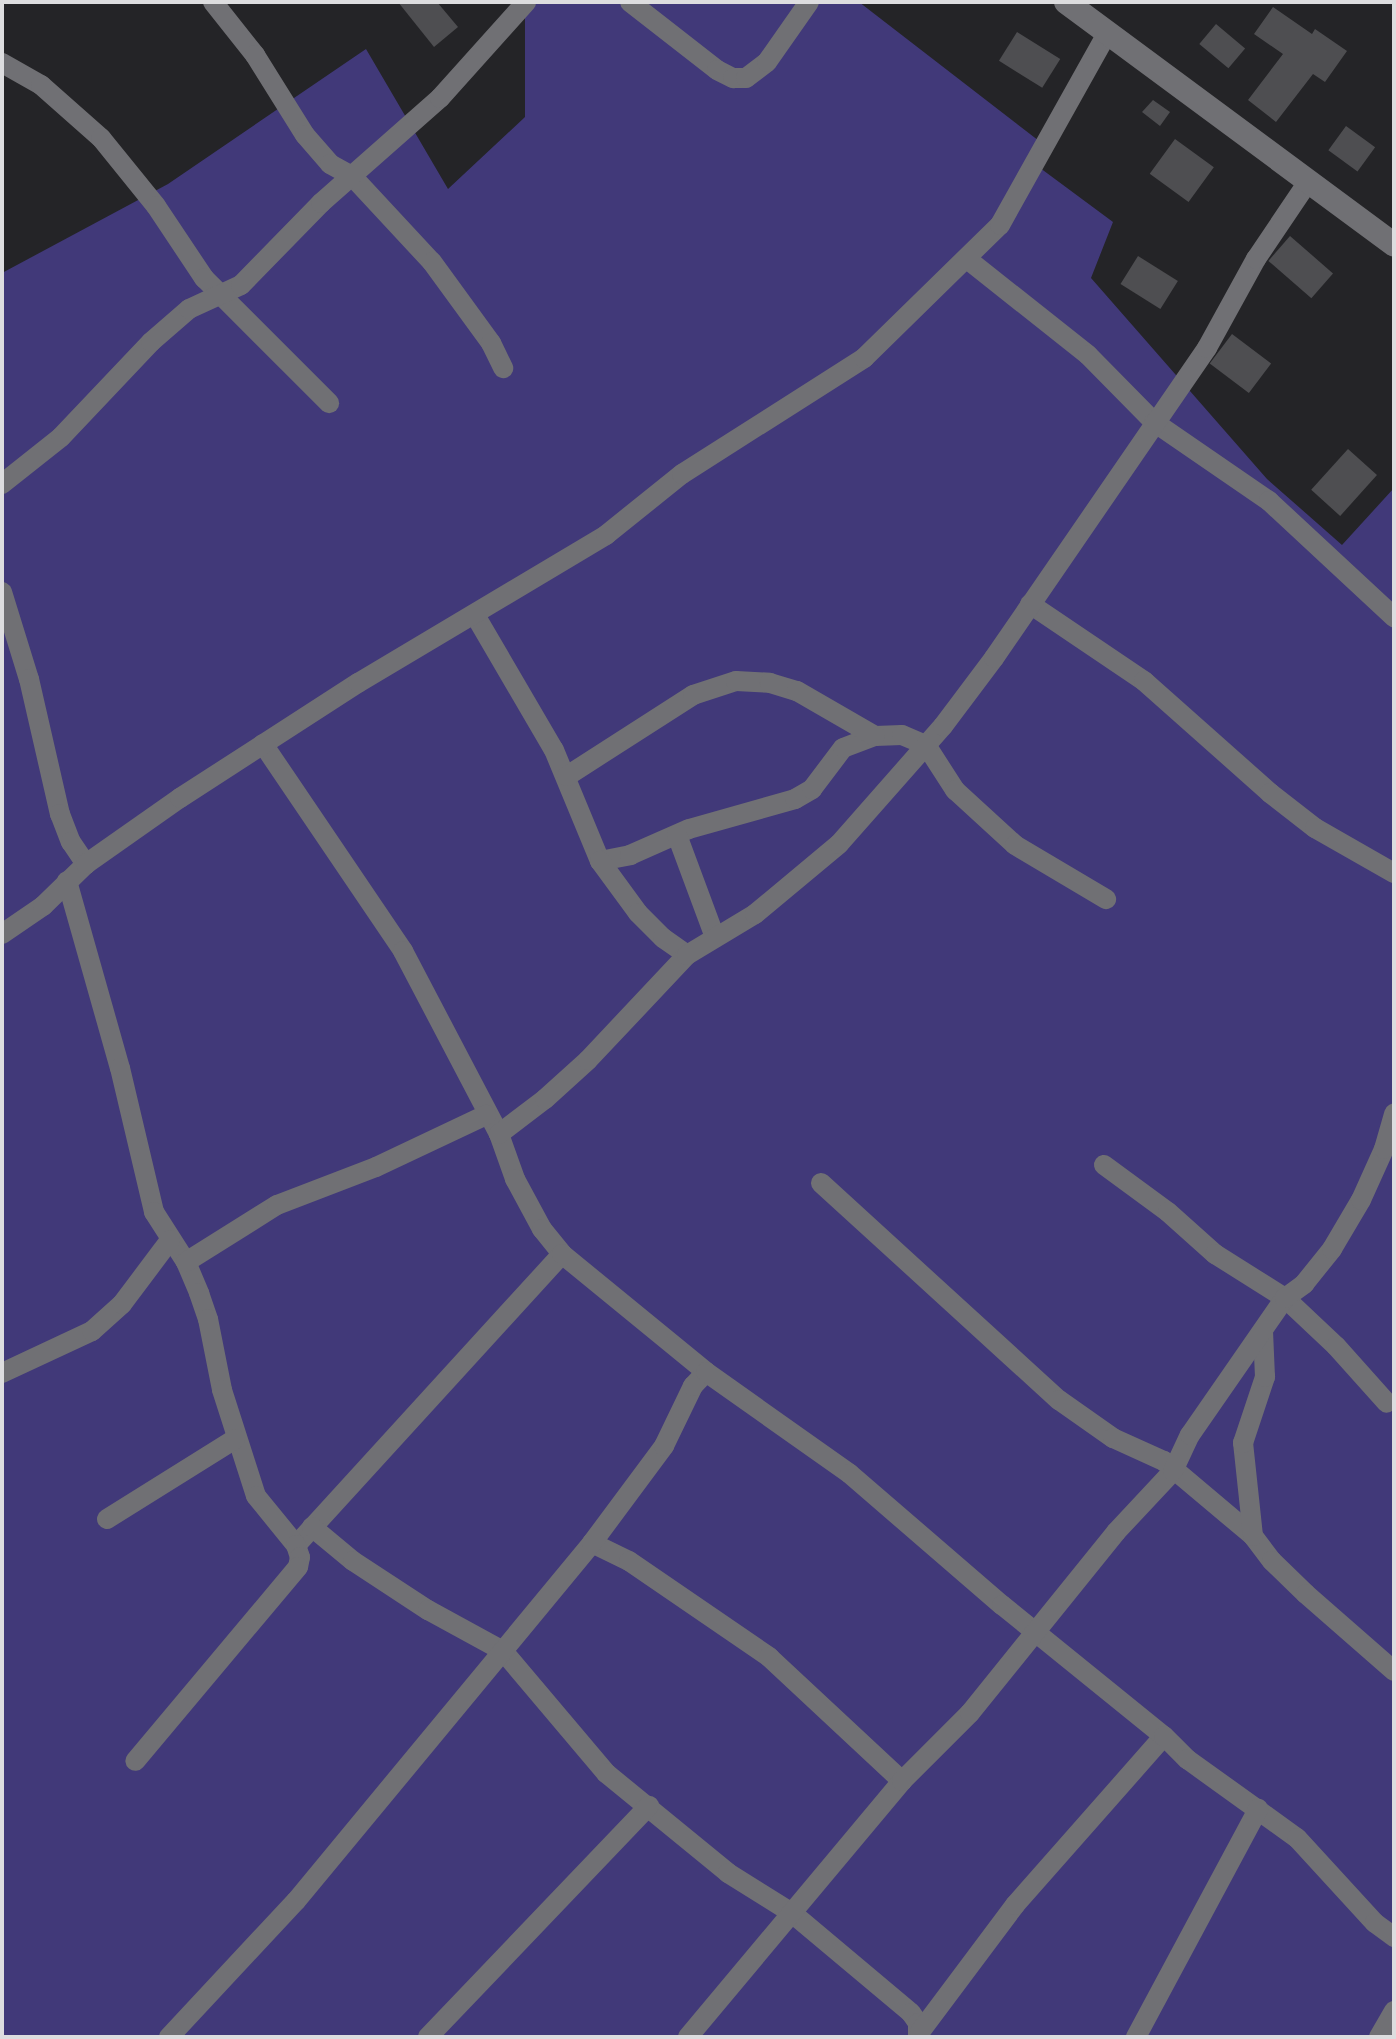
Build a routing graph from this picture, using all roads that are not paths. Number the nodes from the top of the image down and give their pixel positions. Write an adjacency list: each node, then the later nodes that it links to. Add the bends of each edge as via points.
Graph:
1 (213, 2): 8 (street, via 255,55 305,135 330,164)
2 (526, 2): 8 (street, via 462,76)
3 (630, 2): 4 (street, via 733,78 746,78 767,62)
4 (809, 2)
5 (1066, 2): 6 (main road)
6 (1108, 32): 9 (main road); 11 (street, via 1000,225)
7 (2, 63): 12 (street, via 41,85 101,138 156,206 204,278)
8 (352, 176): 12 (street, via 241,285); 13 (street, via 432,262)
9 (1308, 182): 10 (main road); 15 (street, via 1256,259 1207,348)
10 (1394, 245)
11 (967, 259): 15 (street, via 1088,355); 19 (street, via 864,358 682,474 606,535)
12 (222, 294): 14 (street); 16 (street, via 189,309 61,437)
13 (503, 368)
14 (329, 403)
15 (1154, 422): 18 (street); 20 (street, via 1269,501)
16 (2, 484)
17 (2, 592): 27 (street, via 29,679 60,814)
18 (1030, 604): 23 (street); 28 (street, via 1144,681 1315,828)
19 (475, 615): 22 (street); 24 (street)
20 (1394, 617)
21 (875, 736): 23 (street, via 902,735); 24 (street, via 797,691 736,681 693,695); 25 (street, via 843,748 804,795)
22 (263, 744): 27 (street); 35 (street, via 403,951)
23 (926, 745): 30 (street, via 955,790 1004,836); 32 (street, via 839,844 755,914)
24 (567, 776): 26 (street)
25 (677, 835): 26 (street); 32 (street)
26 (600, 861): 33 (street, via 638,913)
27 (86, 864): 29 (street)
28 (1394, 873)
29 (67, 881): 31 (street, via 43,906); 39 (street, via 120,1068 150,1200)
30 (1106, 899)
31 (2, 934)
32 (715, 937): 33 (street)
33 (687, 955): 36 (street, via 588,1060)
34 (1394, 1113): 42 (street, via 1361,1200 1315,1272)
35 (486, 1115): 36 (street); 41 (street, via 376,1167 277,1205)
36 (499, 1134): 40 (street, via 515,1179)
37 (1104, 1165): 42 (street, via 1215,1254)
38 (821, 1183): 48 (street, via 1059,1400)
39 (170, 1240): 41 (street); 45 (street, via 122,1304 92,1331)
40 (562, 1254): 44 (street); 50 (street)
41 (186, 1262): 47 (street, via 208,1319)
42 (1285, 1298): 43 (street); 46 (street)
43 (1263, 1331): 48 (street, via 1190,1435); 51 (street, via 1263,1385 1243,1443)
44 (706, 1372): 52 (street, via 693,1386 664,1446); 54 (street, via 850,1474)
45 (2, 1373)
46 (1387, 1403)
47 (235, 1439): 49 (street); 53 (street, via 262,1507)
48 (1173, 1471): 51 (street); 54 (street)
49 (107, 1519)
50 (312, 1527): 53 (street); 55 (street, via 378,1578)
51 (1253, 1536): 56 (street, via 1306,1594)
52 (592, 1543): 55 (street); 59 (street, via 629,1561 769,1657)
53 (296, 1545): 58 (street, via 298,1567)
54 (1035, 1631): 57 (street); 59 (street, via 970,1713)
55 (503, 1651): 60 (street, via 606,1773); 66 (street, via 296,1901)
56 (1394, 1671)
57 (1164, 1736): 61 (street, via 1187,1759); 65 (street, via 1015,1905)
58 (135, 1761)
59 (902, 1781): 62 (street)
60 (649, 1806): 62 (street, via 728,1873); 67 (street)
61 (1258, 1809): 63 (street, via 1297,1838); 69 (street)
62 (792, 1913): 65 (street, via 911,2013); 68 (street)
63 (1394, 1937)
64 (1394, 2011): 70 (street)
65 (919, 2034)
66 (169, 2037)
67 (428, 2037)
68 (688, 2037)
69 (1136, 2037)
70 (1379, 2037)

